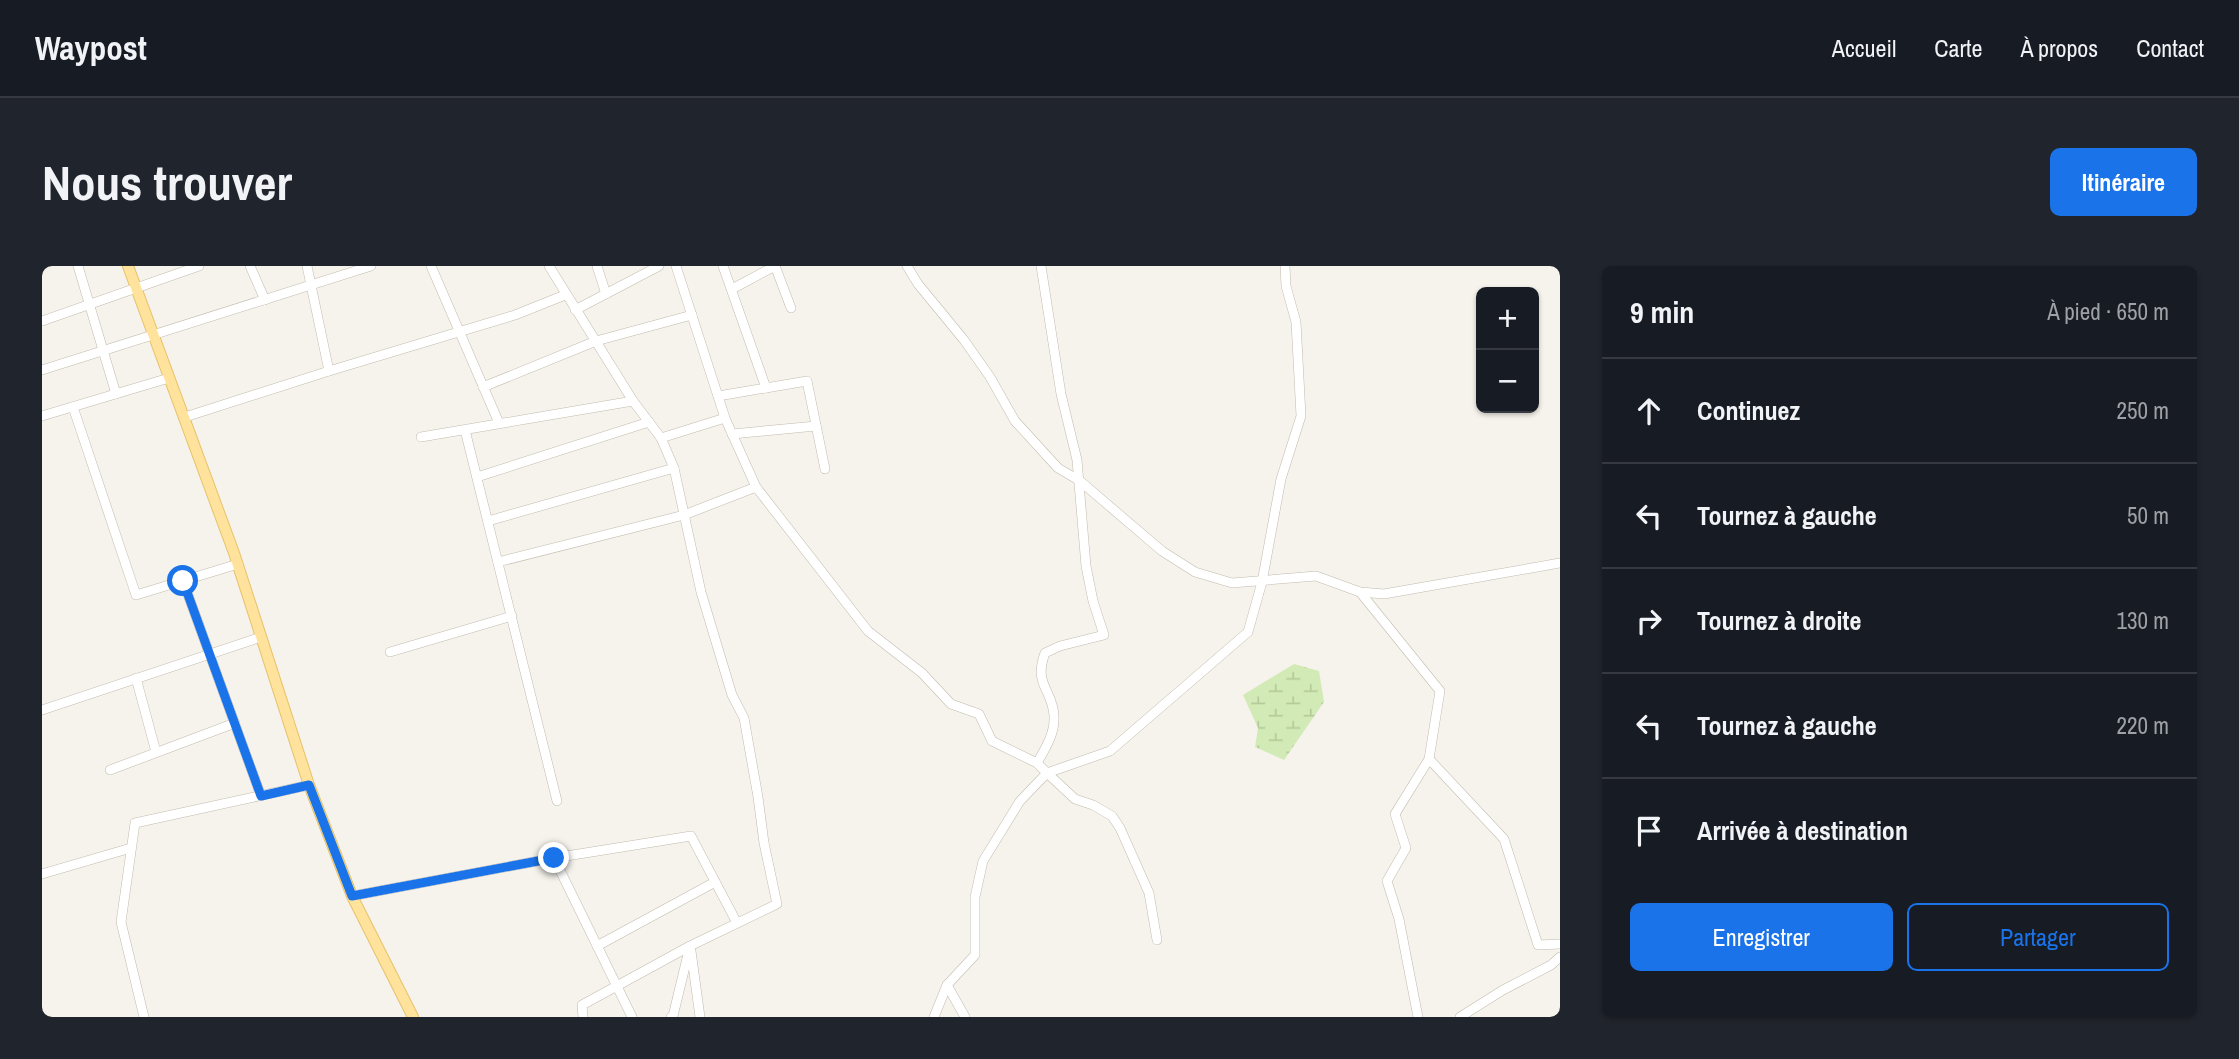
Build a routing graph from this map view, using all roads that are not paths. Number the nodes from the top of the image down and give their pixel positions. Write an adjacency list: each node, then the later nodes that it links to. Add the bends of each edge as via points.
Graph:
1 (78, 266): 23 (street)
2 (128, 266): 18 (main road)
3 (199, 266): 18 (street)
4 (250, 266): 22 (street)
5 (307, 266): 17 (street)
6 (371, 266): 17 (street)
7 (431, 266): 28 (street)
8 (549, 266): 21 (street)
9 (597, 266): 20 (street)
10 (659, 266): 16 (street)
11 (676, 266): 26 (street)
12 (723, 266): 19 (street)
13 (908, 266): 54 (street, via 977,358 1015,421 1058,468)
14 (1041, 266): 54 (street)
15 (1285, 266): 62 (street, via 1296,322 1301,416 1281,480)
16 (647, 269): 20 (street)
17 (312, 286): 22 (street); 33 (street)
18 (136, 288): 23 (street); 29 (main road)
19 (732, 289): 24 (street, via 775,266); 36 (street)
20 (606, 294): 25 (street)
21 (565, 295): 25 (street); 28 (street)
22 (265, 300): 29 (street)
23 (90, 304): 27 (street); 31 (street)
24 (791, 308)
25 (575, 310): 30 (street)
26 (692, 315): 30 (street); 38 (street)
27 (42, 321)
28 (459, 332): 33 (street); 35 (street)
29 (152, 335): 31 (street); 34 (main road)
30 (596, 341): 35 (street); 39 (street)
31 (103, 350): 32 (street); 37 (street)
32 (42, 370)
33 (329, 371): 42 (street)
34 (169, 378): 37 (street); 42 (main road)
35 (483, 387): 45 (street)
36 (766, 388): 38 (street); 46 (street, via 807,381)
37 (116, 394): 40 (street)
38 (718, 396): 43 (street)
39 (633, 401): 44 (street); 45 (street)
40 (73, 407): 41 (street); 61 (street, via 136,595)
41 (42, 416)
42 (185, 417): 60 (main road)
43 (725, 418): 48 (street); 50 (street)
44 (649, 422): 50 (street); 53 (street)
45 (499, 424): 47 (street)
46 (816, 426): 48 (street); 52 (street)
47 (466, 430): 49 (street); 53 (street)
48 (732, 433): 55 (street)
49 (421, 437)
50 (661, 438): 51 (street)
51 (674, 468): 56 (street); 57 (street)
52 (825, 469)
53 (477, 477): 57 (street)
54 (1080, 481): 62 (street, via 1161,551 1195,572 1232,583); 73 (street, via 1086,566 1104,635 1045,653 1040,667 1054,723)
55 (756, 487): 56 (street); 73 (street, via 869,631 922,673 951,704 979,714 992,741)
56 (684, 515): 58 (street); 84 (street, via 701,592 732,695 744,718 777,904)
57 (488, 520): 58 (street)
58 (498, 562): 64 (street)
59 (1560, 563): 63 (street, via 1419,589)
60 (238, 565): 61 (street); 65 (main road)
61 (183, 581): 67 (street)
62 (1262, 582): 63 (street, via 1316,576); 75 (street, via 1248,632 1110,751)
63 (1360, 592): 72 (street, via 1440,691)
64 (512, 616): 66 (street); 78 (street)
65 (261, 636): 67 (street); 76 (main road)
66 (390, 652)
67 (210, 654): 68 (street); 70 (street)
68 (136, 678): 69 (street); 71 (street)
69 (42, 710)
70 (235, 723): 71 (street); 77 (street)
71 (156, 752): 74 (street)
72 (1429, 759): 86 (street, via 1504,839 1538,945); 100 (street, via 1395,814 1406,848 1387,881)
73 (1037, 763): 75 (street)
74 (110, 770)
75 (1047, 773): 85 (street, via 1075,799 1112,816 1120,828 1149,892); 91 (street, via 1020,801 983,861 975,897 975,955)
76 (309, 785): 77 (street); 83 (main road)
77 (261, 796): 79 (street, via 135,823)
78 (557, 801)
79 (131, 848): 81 (street); 92 (street, via 121,922)
80 (554, 858): 82 (street, via 691,836); 83 (street); 87 (street)
81 (42, 874)
82 (715, 882): 84 (street); 87 (street)
83 (352, 896): 93 (main road)
84 (737, 923): 88 (street)
85 (1157, 940)
86 (1560, 944)
87 (597, 946): 90 (street)
88 (690, 946): 90 (street); 96 (street); 97 (street)
89 (1560, 957): 101 (street)
90 (616, 985): 94 (street, via 582,1005); 95 (street)
91 (947, 985): 98 (street); 99 (street)
92 (144, 1017)
93 (413, 1017)
94 (583, 1017)
95 (632, 1017)
96 (671, 1017)
97 (700, 1017)
98 (934, 1017)
99 (965, 1017)
100 (1418, 1017)
101 (1460, 1017)

